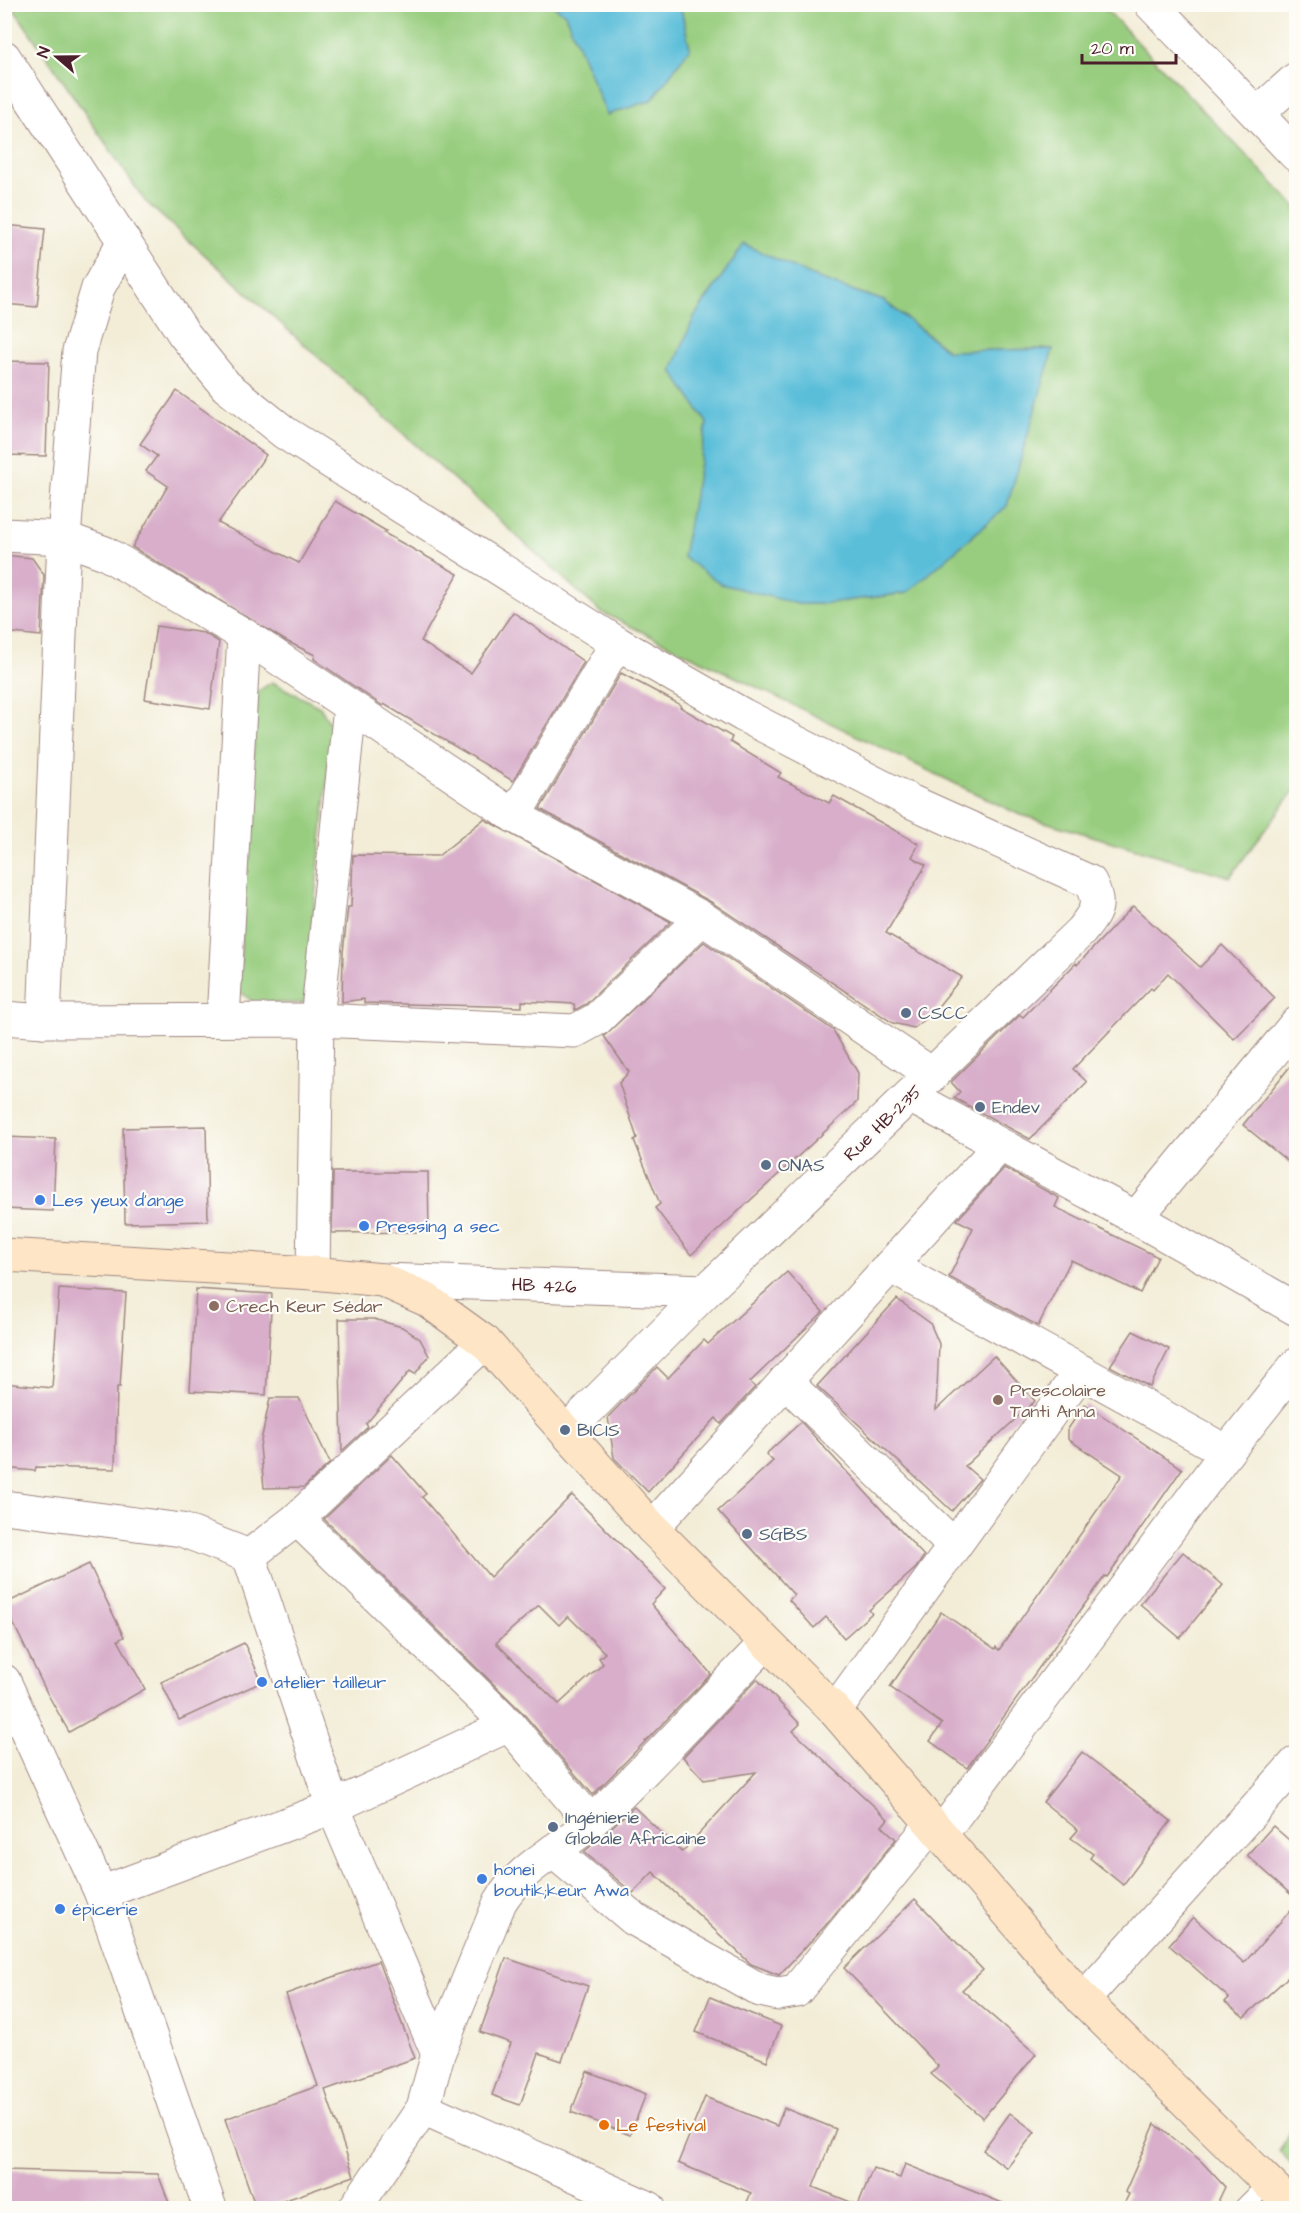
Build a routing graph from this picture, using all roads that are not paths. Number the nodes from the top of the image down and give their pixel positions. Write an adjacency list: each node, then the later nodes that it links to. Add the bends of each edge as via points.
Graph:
1 (1151, 4): 4 (street)
2 (4, 57): 6 (street)
3 (1296, 79): 4 (street)
4 (1257, 114): 5 (street)
5 (1296, 155)
6 (124, 241): 8 (street, via 98,288 79,351); 10 (street, via 184,334 226,386 285,433)
7 (4, 535): 8 (street)
8 (64, 538): 9 (street, via 105,553); 17 (street)
9 (244, 635): 11 (street); 15 (street)
10 (616, 643): 12 (street); 19 (street, Rue HB-235, via 912,802 1090,882 1098,896 1095,913 1081,931)
11 (350, 707): 12 (street); 16 (street)
12 (514, 816): 13 (street)
13 (702, 918): 16 (street, via 597,1019 575,1031); 19 (street)
14 (4, 1018): 17 (street)
15 (223, 1020): 16 (street); 17 (street)
16 (317, 1020): 24 (street)
17 (44, 1021)
18 (1296, 1024): 21 (street)
19 (921, 1086): 20 (street); 26 (street, Rue HB-235)
20 (1000, 1145): 21 (street); 23 (street)
21 (1136, 1218): 27 (street)
22 (4, 1255): 24 (street)
23 (890, 1266): 30 (street); 31 (street)
24 (313, 1273): 25 (street)
25 (382, 1280): 26 (street, HB 426); 28 (street, via 427,1300)
26 (706, 1292): 32 (street, Rue HB-235)
27 (1296, 1309)
28 (485, 1342): 32 (street); 35 (street)
29 (1296, 1365): 33 (street)
30 (1081, 1371): 33 (street); 37 (street)
31 (785, 1382): 36 (street); 37 (street)
32 (566, 1432): 36 (street)
33 (1227, 1452): 47 (street)
34 (4, 1507): 38 (street, via 182,1530)
35 (297, 1519): 38 (street); 42 (street)
36 (652, 1528): 39 (street)
37 (954, 1546): 41 (street)
38 (249, 1556): 45 (street)
39 (766, 1643): 41 (street); 46 (street)
40 (7, 1685): 43 (street); 49 (street)
41 (835, 1711): 47 (street)
42 (509, 1725): 45 (street); 46 (street)
43 (4, 1736)
44 (1296, 1764): 50 (street)
45 (333, 1807): 49 (street); 51 (street)
46 (591, 1822): 48 (street)
47 (937, 1829): 48 (street, via 796,1991 778,1994 760,1990 634,1919); 50 (street)
48 (553, 1851): 51 (street, via 509,1886)
49 (100, 1893): 54 (street)
50 (1083, 2000): 53 (street)
51 (438, 2054): 52 (street)
52 (423, 2108): 55 (street); 56 (street)
53 (1268, 2183): 57 (lane); 58 (street)
54 (210, 2208)
55 (355, 2208)
56 (645, 2208)
57 (1243, 2208)
58 (1294, 2208)

